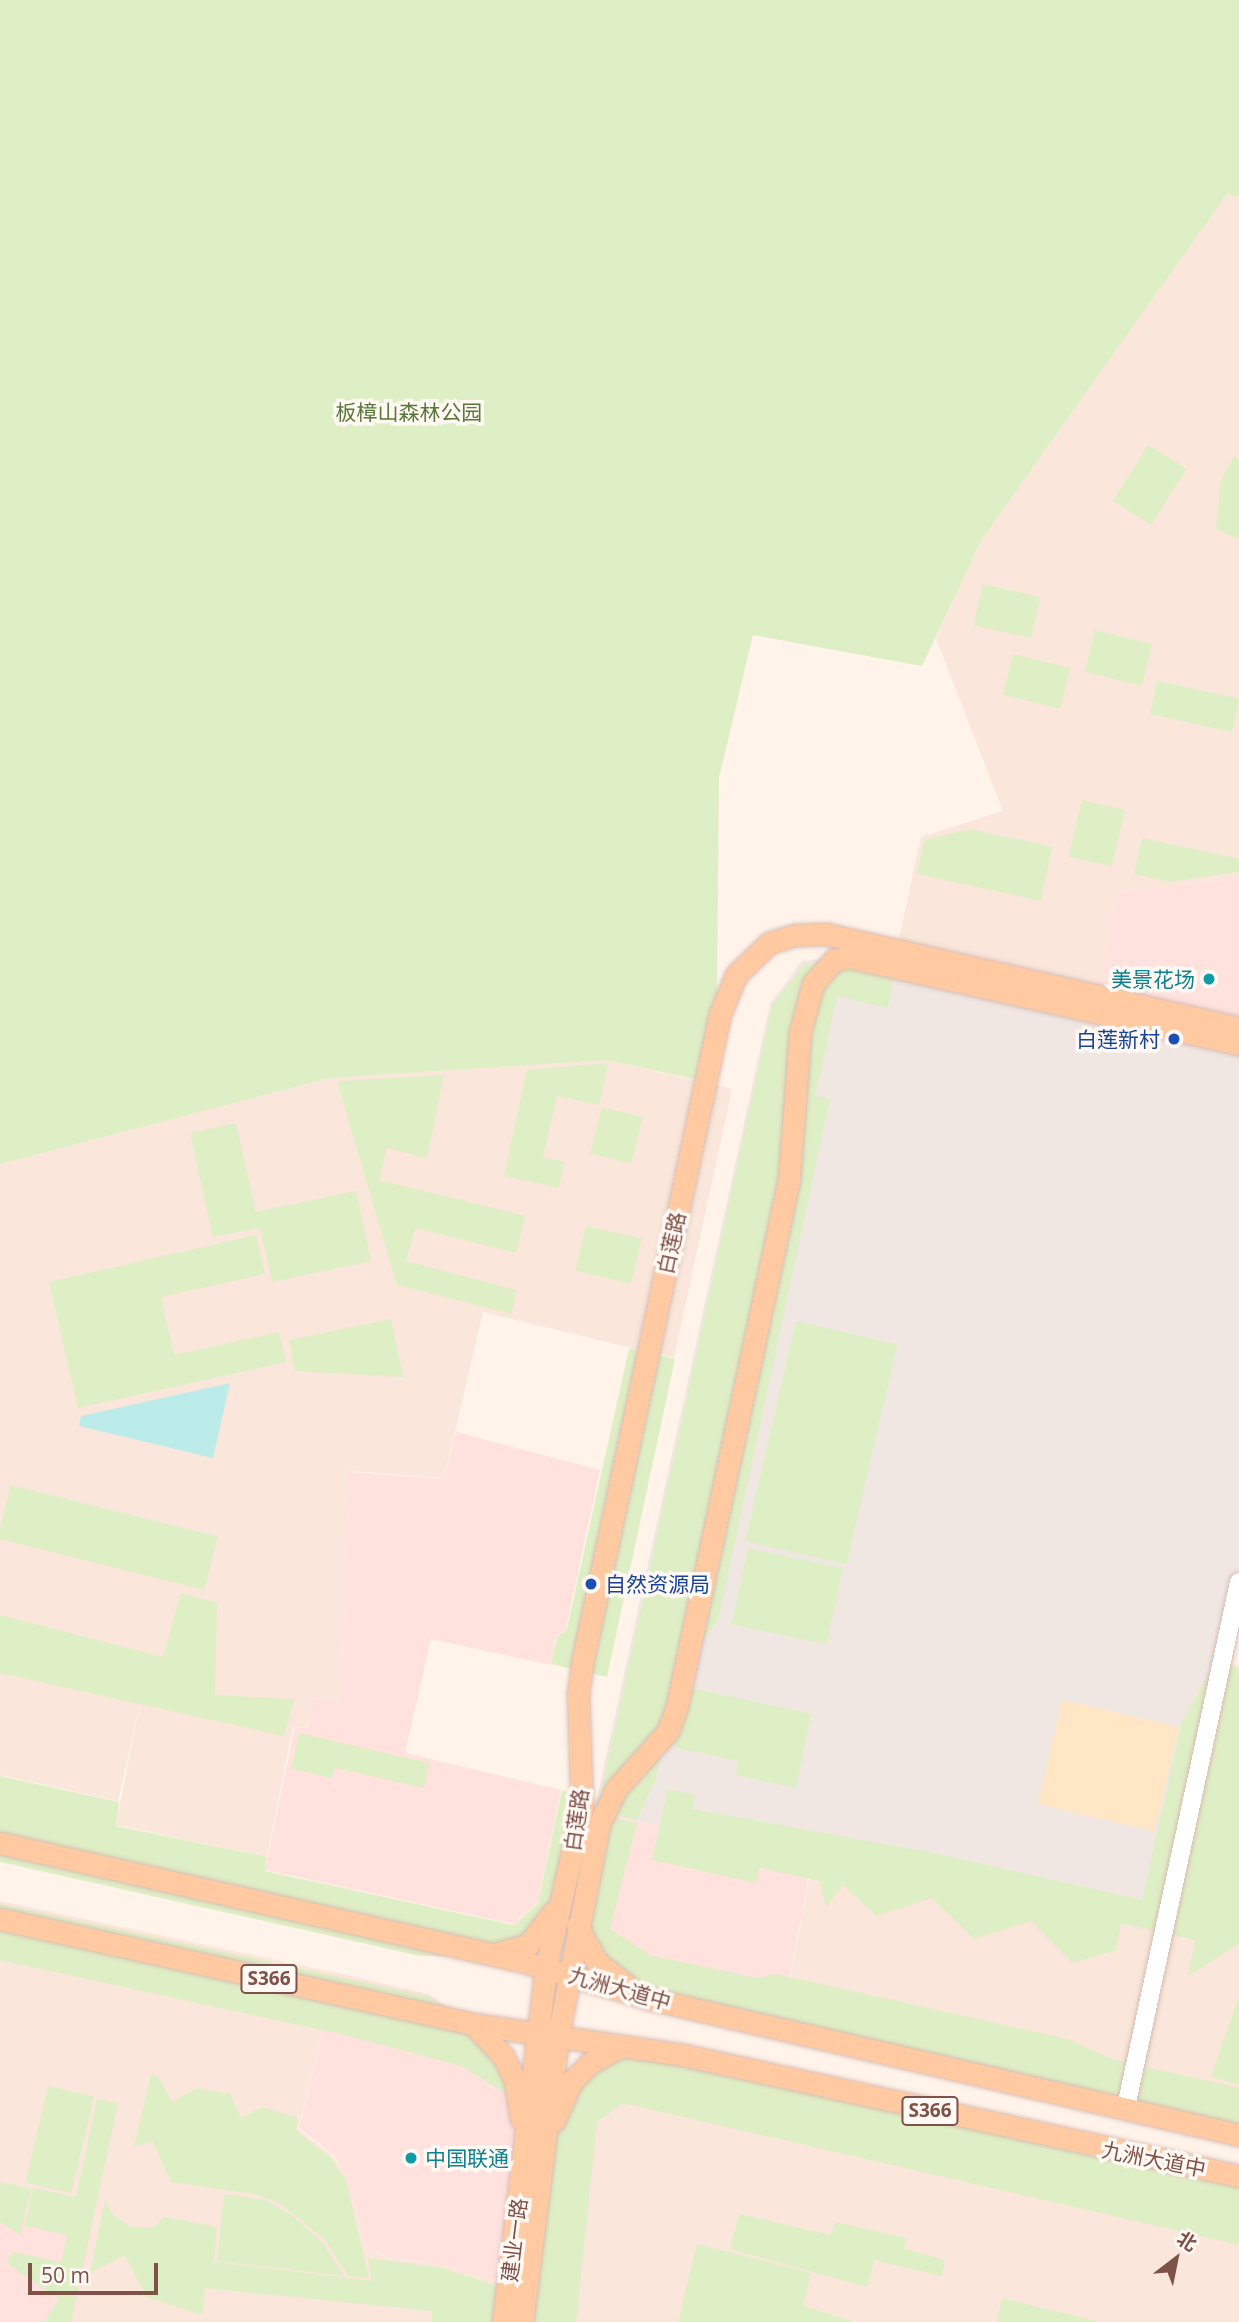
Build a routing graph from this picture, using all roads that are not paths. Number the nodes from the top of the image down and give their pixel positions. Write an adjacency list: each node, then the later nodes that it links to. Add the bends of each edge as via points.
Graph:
1 (1239, 1028): 5 (main road, 白莲路, via 833,934 783,937 744,963 720,1014 584,1652 578,1704 582,1809)
2 (1239, 1044): 7 (main road, 白莲路, via 857,958 839,958 823,969 806,1001 802,1021 789,1179 675,1714 663,1737 604,1808)
3 (1239, 1582): 15 (street)
4 (0, 1843): 8 (main road, 九洲大道中)
5 (560, 1898): 8 (main road, via 539,1935 528,1944); 9 (main road, 白莲路)
6 (0, 1919): 12 (main road, 九洲大道中 / S366)
7 (577, 1926): 10 (main road, 白莲路); 11 (main road, via 597,1962)
8 (492, 1954): 9 (main road, 九洲大道中)
9 (546, 1967): 10 (main road, 九洲大道中); 13 (main road, 白莲路)
10 (569, 1974): 11 (main road, 九洲大道中 / S366); 13 (main road, 白莲路)
11 (651, 1999): 15 (main road, 九洲大道中 / S366)
12 (473, 2024): 13 (main road, 九洲大道中 / S366); 17 (main road, via 504,2057 515,2081)
13 (548, 2035): 14 (main road, 九洲大道中 / S366); 17 (main road, 建业一路)
14 (622, 2046): 17 (main road, via 590,2063 572,2081); 18 (main road, 九洲大道中 / S366, via 683,2055)
15 (1126, 2107): 16 (main road, 九洲大道中 / S366)
16 (1239, 2136)
17 (534, 2157): 19 (main road, 建业一路); 20 (main road, 建业一路)
18 (1239, 2176)
19 (503, 2322)
20 (522, 2322)

